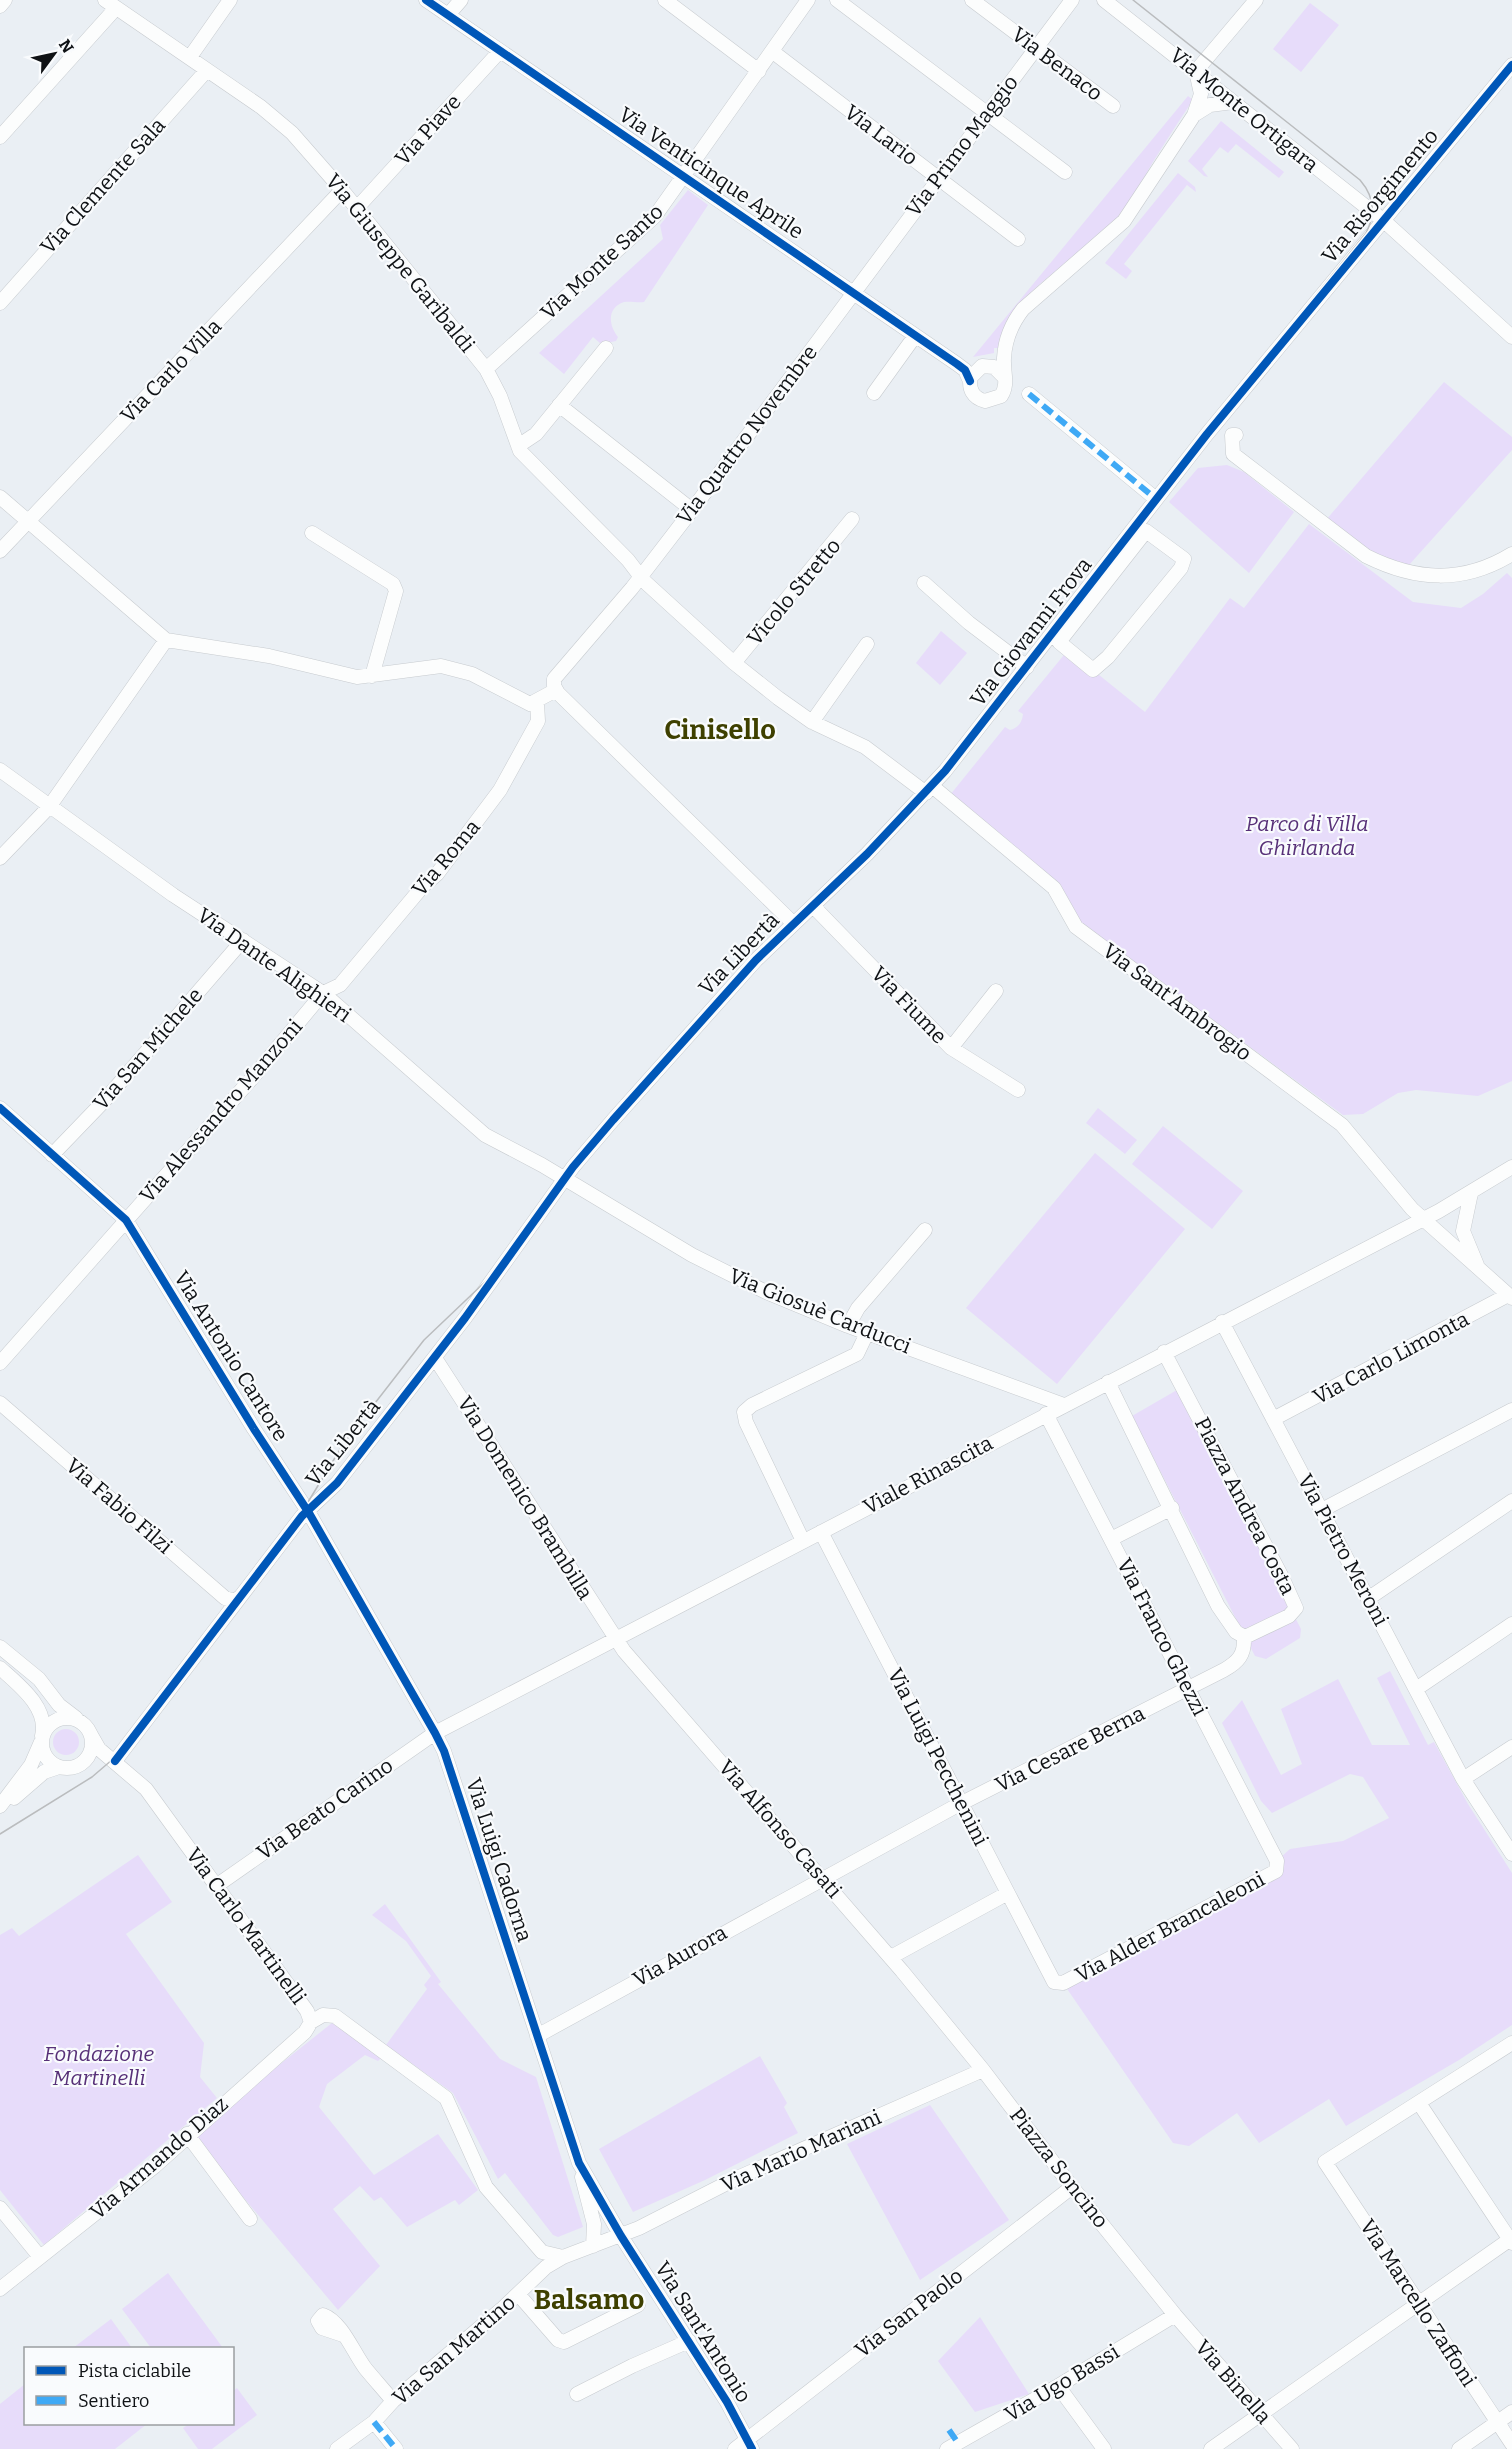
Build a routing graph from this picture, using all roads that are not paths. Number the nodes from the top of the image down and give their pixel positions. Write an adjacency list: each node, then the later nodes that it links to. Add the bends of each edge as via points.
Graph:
1 (5, 0): 14 (street)
2 (230, 0): 20 (street)
3 (426, 0): 15 (street, Via Venticinque Aprile)
4 (461, 0): 15 (street)
5 (665, 0): 23 (street)
6 (801, 0): 16 (street, Via Monte Santo)
7 (808, 0): 16 (street, Via Monte Santo)
8 (837, 0): 27 (street)
9 (972, 0): 17 (street, Via Benaco)
10 (1072, 0): 17 (street, Via Primo Maggio)
11 (1104, 0): 24 (street, Via Monte Ortigara)
12 (1256, 0): 24 (street)
13 (111, 4): 20 (street, Via Giuseppe Garibaldi); 29 (street)
14 (0, 6)
15 (448, 15): 18 (street, Via Venticinque Aprile)
16 (789, 27): 19 (street, Via Monte Santo)
17 (1035, 48): 26 (street, Via Benaco); 27 (street, Via Primo Maggio)
18 (500, 51): 31 (street, Via Venticinque Aprile); 34 (street, Via Piave)
19 (773, 52): 23 (street, Via Monte Santo); 32 (street, Via Lario)
20 (189, 57): 22 (street, Via Giuseppe Garibaldi)
21 (1512, 65): 35 (street, Via Risorgimento)
22 (207, 70): 33 (street, Via Giuseppe Garibaldi, via 292,133); 38 (street, Via Clemente Sala)
23 (759, 71): 31 (street, Via Monte Santo)
24 (1196, 71): 25 (street, Via Monte Ortigara); 28 (street, via 1201,94)
25 (1233, 102): 28 (street, via 1210,105); 35 (street, Via Monte Ortigara)
26 (1113, 106)
27 (986, 113): 30 (street); 32 (street, Via Primo Maggio)
28 (1194, 115): 43 (street, via 1124,221 1017,317 1004,356)
29 (0, 137)
30 (1065, 172)
31 (684, 175): 37 (street, Via Venticinque Aprile); 42 (street, Via Monte Santo, via 656,216)
32 (938, 178): 36 (street, Via Lario); 37 (street, Via Primo Maggio)
33 (342, 190): 34 (street, Via Giuseppe Garibaldi); 54 (street, Via Carlo Villa)
34 (356, 209): 42 (street, Via Giuseppe Garibaldi)
35 (1384, 221): 40 (street, Via Monte Ortigara); 51 (street, Via Risorgimento)
36 (1018, 238)
37 (853, 293): 39 (street, Via Venticinque Aprile); 52 (street, Via Quattro Novembre)
38 (0, 303)
39 (915, 336): 44 (street, Via Venticinque Aprile, via 965,370); 45 (street)
40 (1512, 337)
41 (606, 348): 47 (street)
42 (486, 369): 49 (street, Via Giuseppe Garibaldi)
43 (1005, 378): 44 (street, via 998,369 987,365 975,370); 44 (street, via 1004,392 990,401 974,396)
44 (970, 381)
45 (874, 393)
46 (1029, 394): 51 (street)
47 (559, 405): 49 (street, via 531,439); 52 (street)
48 (1236, 435): 57 (street, via 1232,435 1233,454 1366,556 1388,567 1457,576 1479,571)
49 (518, 446): 59 (street, Via Giuseppe Garibaldi)
50 (0, 497): 54 (street)
51 (1156, 499): 64 (street, Via Giovanni Frova)
52 (692, 510): 59 (street, Via Quattro Novembre)
53 (852, 519): 63 (street, Vicolo Stretto)
54 (27, 522): 56 (street, Via Carlo Villa); 61 (street)
55 (312, 533): 65 (street, via 393,584 396,591)
56 (0, 551)
57 (1512, 554)
58 (1184, 559): 58 (street, via 1146,531 1059,642 1093,670 1182,568)
59 (640, 576): 63 (street, Via Giuseppe Garibaldi); 66 (street, Via Quattro Novembre, via 559,671 554,679)
60 (924, 583): 64 (street)
61 (166, 640): 65 (street, via 269,656 341,674); 71 (street)
62 (867, 645): 68 (street)
63 (734, 663): 68 (street, Via Giuseppe Garibaldi)
64 (1027, 668): 70 (street, Via Giovanni Frova)
65 (372, 676): 67 (street, via 441,666 472,674 530,704)
66 (556, 690): 67 (street); 74 (street)
67 (537, 702): 77 (street, Via Roma, via 538,721 500,790 437,874 340,985)
68 (812, 722): 70 (street, Via Sant'Ambrogio, via 865,747)
69 (0, 770): 71 (street, Via Dante Alighieri)
70 (929, 790): 73 (street, Via Libertà); 85 (street, Via Sant'Ambrogio, via 1054,888 1076,927 1342,1125)
71 (49, 807): 72 (street); 75 (street, Via Dante Alighieri)
72 (0, 858)
73 (813, 906): 74 (street, Via Libertà); 78 (street, Via Fiume)
74 (793, 923): 83 (street, Via Libertà, via 669,1055)
75 (243, 940): 77 (street, Via Dante Alighieri); 81 (street, Via San Michele, via 104,1101)
76 (996, 991): 78 (street)
77 (323, 993): 83 (street, Via Dante Alighieri, via 478,1131); 86 (street, Via Alessandro Manzoni)
78 (951, 1048): 79 (street, Via Fiume)
79 (1018, 1090)
80 (0, 1108): 81 (street, Via Antonio Cantore)
81 (52, 1155): 86 (street, Via Antonio Cantore)
82 (1512, 1167): 84 (street, Viale Rinascita)
83 (565, 1179): 91 (street, Via Giosuè Carducci, via 703,1261); 94 (street, Via Libertà)
84 (1471, 1193): 85 (street, Viale Rinascita); 88 (street, via 1463,1231)
85 (1422, 1219): 88 (street, Via Sant'Ambrogio); 90 (street, Viale Rinascita)
86 (126, 1220): 95 (street, Via Alessandro Manzoni); 104 (street, Via Antonio Cantore)
87 (925, 1230): 91 (street, via 858,1308)
88 (1479, 1270): 89 (street, Via Sant'Ambrogio)
89 (1510, 1297): 101 (street, Via Carlo Limonta)
90 (1222, 1322): 93 (street, Viale Rinascita); 101 (street, Via Pietro Meroni)
91 (848, 1326): 92 (street, Via Giosuè Carducci)
92 (867, 1333): 98 (street, Via Giosuè Carducci); 108 (street, via 857,1354 744,1412)
93 (1164, 1352): 96 (street, Viale Rinascita); 112 (street, Piazza Andrea Costa, via 1296,1608 1289,1616)
94 (435, 1358): 104 (street, Via Libertà, via 337,1483); 113 (street, Via Domenico Brambilla)
95 (0, 1363)
96 (1108, 1382): 98 (street, Viale Rinascita); 103 (street)
97 (0, 1403): 109 (street, Via Fabio Filzi, via 225,1598)
98 (1064, 1405): 100 (street, Viale Rinascita)
99 (1512, 1410): 105 (street)
100 (1046, 1414): 106 (street, Viale Rinascita); 107 (street, Via Franco Ghezzi)
101 (1273, 1419): 105 (street, Via Pietro Meroni)
102 (1512, 1501): 110 (street)
103 (1172, 1508): 107 (street); 112 (street, via 1218,1606)
104 (307, 1510): 109 (street, Via Libertà); 119 (street, Via Luigi Cadorna)
105 (1322, 1510): 110 (street, Via Pietro Meroni)
106 (821, 1532): 108 (street, Viale Rinascita); 126 (street, Via Luigi Pecchenini)
107 (1111, 1539): 116 (street, Via Franco Ghezzi)
108 (803, 1541): 113 (street, Viale Rinascita)
109 (240, 1598): 123 (street, Via Libertà)
110 (1369, 1598): 117 (street, Via Pietro Meroni)
111 (1512, 1624): 117 (street)
112 (1244, 1637): 116 (street, via 1238,1662)
113 (614, 1639): 119 (street, Viale Rinascita); 130 (street, Via Alfonso Casati)
114 (0, 1647): 118 (street)
115 (0, 1668): 121 (street, via 34,1703 43,1721)
116 (1190, 1688): 126 (street, Via Cesare Berna); 129 (street, Via Franco Ghezzi)
117 (1416, 1689): 125 (street, Via Pietro Meroni)
118 (80, 1721): 120 (street); 121 (street, via 57,1719)
119 (435, 1733): 131 (street, Via Beato Carino); 137 (street, Via Luigi Cadorna)
120 (91, 1735): 123 (street, Via Carlo Martinelli, via 97,1746); 124 (street, via 92,1746 86,1760 75,1767)
121 (42, 1739): 124 (street, via 45,1756); 127 (street, via 31,1765)
122 (1512, 1747): 125 (street)
123 (115, 1761): 131 (street, Via Carlo Martinelli, via 146,1789)
124 (59, 1767): 127 (street, via 44,1772)
125 (1463, 1779): 128 (street, Via Pietro Meroni)
126 (962, 1803): 130 (street, Via Cesare Berna); 132 (street, Via Luigi Pecchenini)
127 (0, 1807)
128 (1512, 1854)
129 (1277, 1861): 134 (street, Via Alder Brancaleoni, via 1276,1871 1063,1983)
130 (823, 1877): 133 (street, Via Alfonso Casati); 137 (street, Via Aurora)
131 (216, 1886): 136 (street, Via Carlo Martinelli, via 307,2011)
132 (1008, 1893): 133 (street); 134 (street, Via Luigi Pecchenini)
133 (891, 1957): 135 (street, Via Alfonso Casati)
134 (1054, 1982)
135 (944, 2021): 139 (street, Piazza Soncino)
136 (311, 2022): 141 (street, Via Armando Diaz, via 305,2032); 149 (street, Via Carlo Martinelli, via 323,2015 335,2016 446,2098 486,2187)
137 (537, 2036): 142 (street, Via Luigi Cadorna)
138 (1512, 2043): 140 (street)
139 (983, 2070): 143 (street, Piazza Soncino); 146 (street, Via Mario Mariani, via 738,2178)
140 (1419, 2103): 147 (street); 155 (street, Via Marcello Zaffoni, via 1325,2162)
141 (187, 2134): 145 (street); 151 (street, Via Armando Diaz, via 154,2166)
142 (579, 2163): 146 (street, Via Luigi Cadorna); 148 (street, via 594,2224)
143 (1072, 2187): 157 (street, Piazza Soncino); 168 (street, Via San Paolo)
144 (0, 2208): 151 (street)
145 (250, 2219)
146 (621, 2236): 148 (street, Via Mario Mariani); 159 (street, Via Sant'Antonio)
147 (1511, 2240): 155 (street)
148 (593, 2246): 150 (street, Via San Martino)
149 (542, 2252): 150 (street); 152 (street, Via Carlo Martinelli)
150 (563, 2257): 152 (street, Via San Martino)
151 (40, 2258): 153 (street, Via Armando Diaz)
152 (546, 2267): 154 (street, Via San Martino)
153 (0, 2289)
154 (518, 2294): 156 (street, via 564,2342); 162 (street, Via San Martino)
155 (1418, 2302): 164 (street); 166 (street, Via Marcello Zaffoni)
156 (638, 2305)
157 (1175, 2315): 160 (street, Via Ugo Bassi); 164 (street, Via Binella)
158 (343, 2335): 162 (street)
159 (689, 2341): 161 (street); 168 (street, Via Sant'Antonio)
160 (1058, 2386): 170 (street, Via Ugo Bassi); 174 (street)
161 (577, 2394)
162 (393, 2401): 165 (street, Via San Martino)
163 (1512, 2412): 166 (street)
164 (1262, 2413): 175 (street); 176 (street, Via Binella)
165 (374, 2422): 171 (street, Via San Martino); 172 (street)
166 (1497, 2422): 169 (street, Via Marcello Zaffoni); 177 (street)
167 (949, 2430): 170 (street)
168 (749, 2444): 173 (street, Via San Paolo)
169 (1512, 2444)
170 (953, 2446)
171 (337, 2449)
172 (396, 2449)
173 (735, 2449)
174 (1104, 2449)
175 (1211, 2449)
176 (1292, 2449)
177 (1459, 2449)

